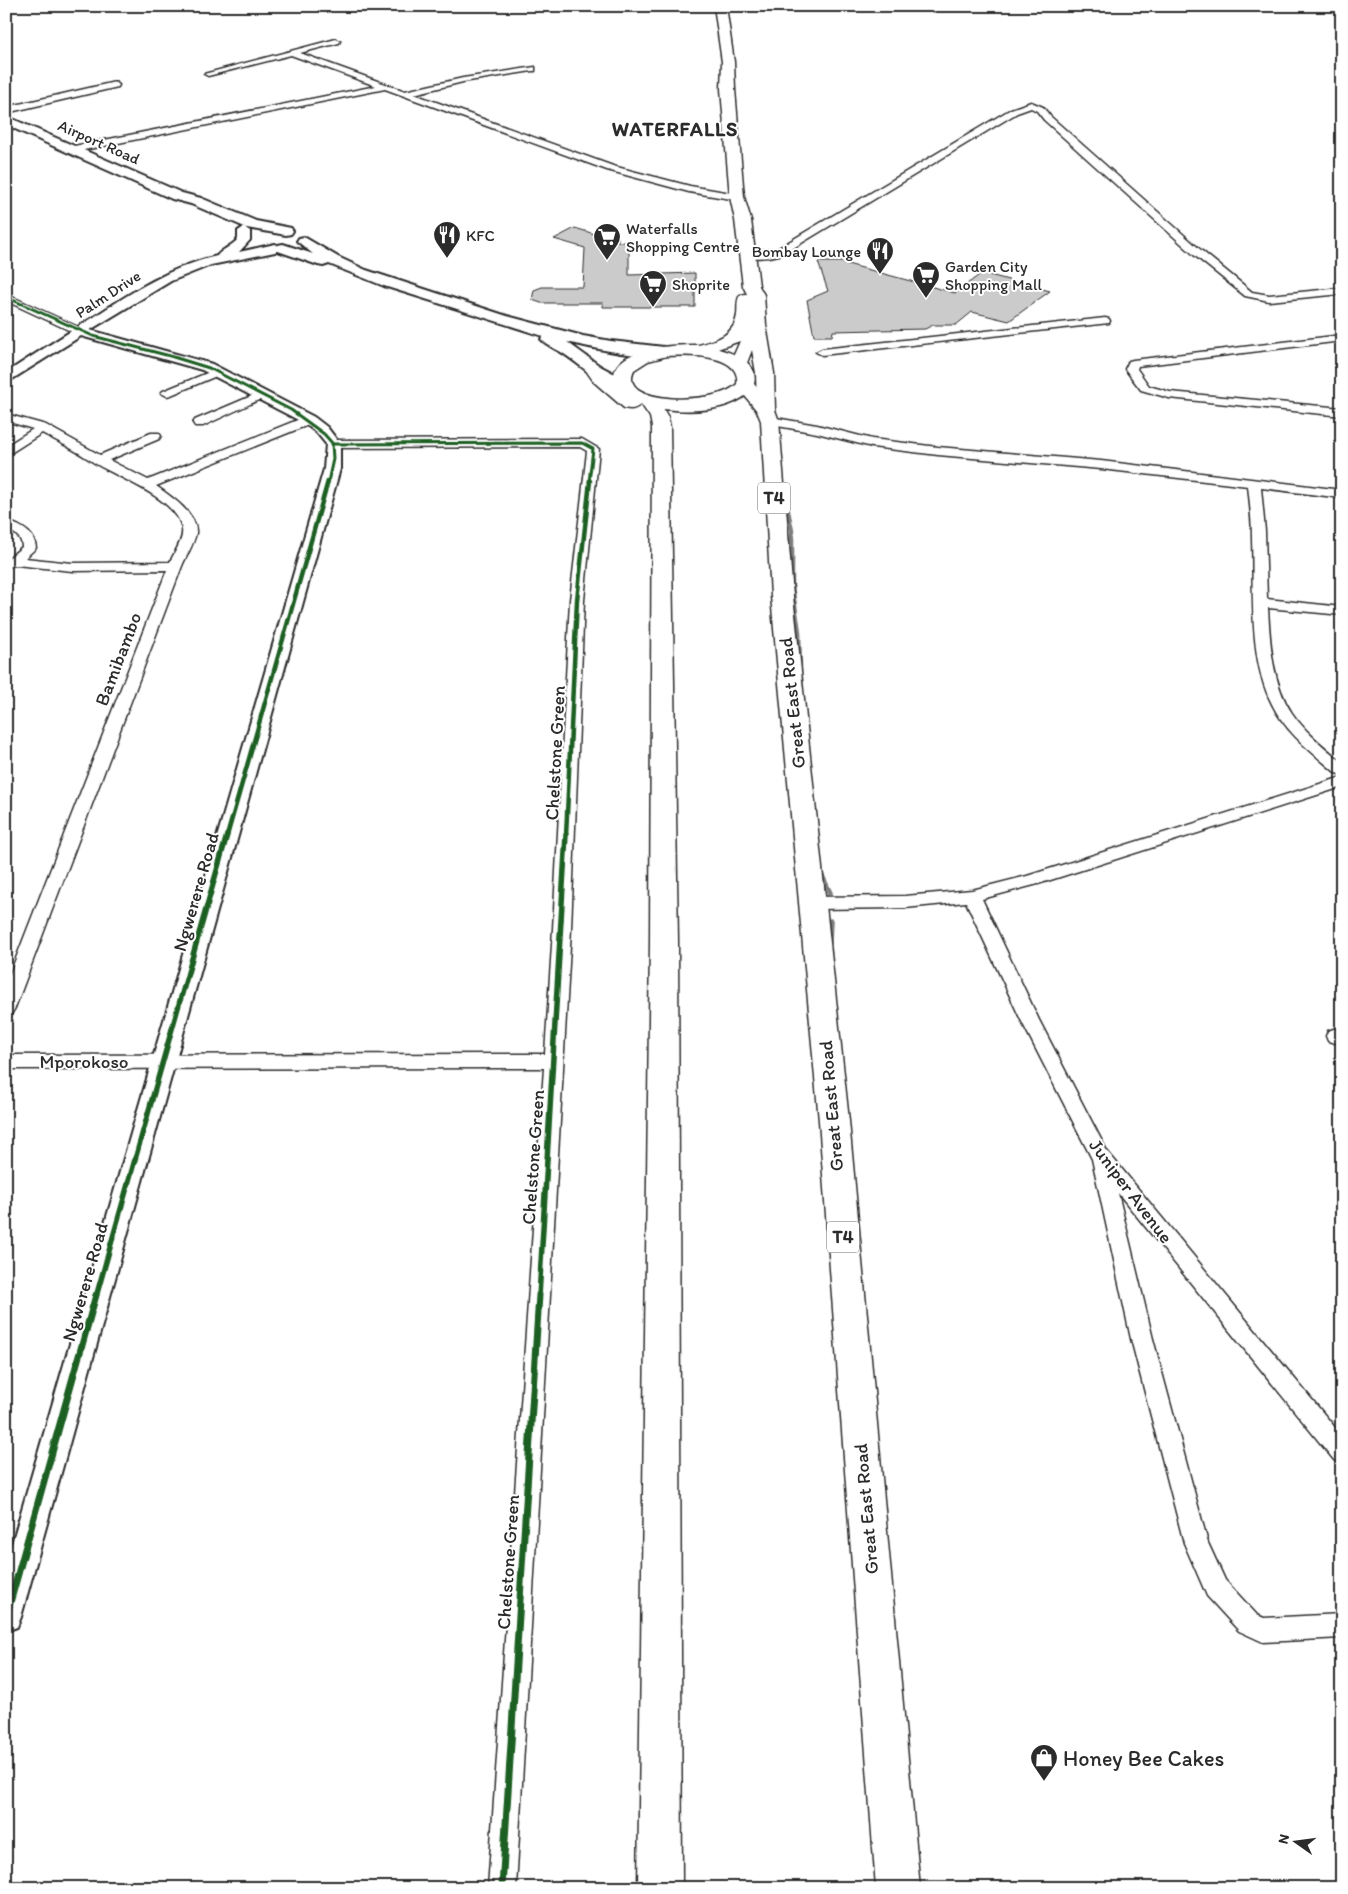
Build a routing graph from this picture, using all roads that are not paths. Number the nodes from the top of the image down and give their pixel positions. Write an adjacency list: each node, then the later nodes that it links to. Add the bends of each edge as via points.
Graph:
1 (720, 6): 13 (main road, Great East Road, via 728,62)
2 (336, 41): 3 (street)
3 (290, 52): 5 (street); 7 (street)
4 (532, 69): 8 (street)
5 (208, 74)
6 (115, 85): 9 (street)
7 (386, 87): 8 (street); 11 (street)
8 (407, 93): 13 (street, via 610,168 689,189)
9 (6, 110)
10 (6, 120): 11 (main road, Airport Road)
11 (74, 149): 12 (main road, Airport Road)
12 (177, 196): 14 (main road, Airport Road); 15 (main road, Airport Road, via 252,224)
13 (737, 197): 20 (main road, Great East Road)
14 (244, 231): 16 (main road, Airport Road); 21 (street, Palm Drive, via 244,240 237,248)
15 (286, 231): 16 (main road, via 272,232); 17 (main road, Airport Road, via 304,235)
16 (260, 240): 18 (main road, Airport Road, via 262,245); 21 (street, Palm Drive)
17 (304, 241): 18 (main road, via 299,245); 30 (main road, via 333,260 410,290 543,331 624,348)
18 (279, 248): 22 (street, Palm Drive); 34 (main road, Airport Road, via 431,305 541,336 568,349)
19 (774, 252): 20 (street); 20 (street, via 759,260); 24 (street, via 1014,111 1031,105 1040,109 1198,253 1249,294 1269,298)
20 (748, 254): 23 (main road, Great East Road)
21 (222, 256): 22 (street, Palm Drive)
22 (208, 262): 28 (street, Palm Drive, via 167,278)
23 (751, 286): 27 (main road, Great East Road, via 756,295); 31 (main road, Great East Road, via 746,292 745,327 732,339)
24 (1342, 291)
25 (6, 297): 28 (street)
26 (1104, 321): 32 (street)
27 (757, 325): 33 (main road, Great East Road, via 752,339 740,355); 43 (main road, Great East Road)
28 (81, 332): 35 (street); 36 (street, Palm Drive)
29 (1342, 338): 42 (street, via 1133,363 1131,369 1145,388 1169,395)
30 (667, 351): 31 (main road); 37 (main road, via 649,354 630,364 622,376)
31 (698, 351): 33 (main road, via 722,355)
32 (822, 352)
33 (739, 364): 38 (main road, via 746,371)
34 (594, 369): 37 (main road, Airport Road); 49 (main road, via 640,412)
35 (217, 372): 39 (street); 40 (street)
36 (6, 379)
37 (624, 385): 41 (main road)
38 (746, 386): 41 (main road, via 735,395 717,402 670,404); 43 (main road)
39 (167, 393)
40 (261, 395): 45 (street); 46 (street)
41 (647, 400): 49 (main road, via 659,417)
42 (1342, 412)
43 (768, 416): 54 (street, via 872,443 1101,465); 64 (main road, Great East Road / T4, via 774,513)
44 (6, 417): 47 (street, Bamibambo)
45 (308, 420): 50 (street); 53 (street)
46 (199, 423)
47 (42, 428): 51 (street); 52 (street, Bamibambo)
48 (155, 436): 52 (street)
49 (662, 439): 74 (main road, via 664,951)
50 (333, 444): 66 (street, Ngwerere Road, via 332,469); 67 (street, Chelstone Green, via 575,443 593,449 577,600)
51 (6, 452)
52 (98, 460): 53 (street, Bamibambo)
53 (146, 485): 58 (street, Bamibambo, via 174,505 189,528)
54 (1254, 485): 55 (street); 59 (street)
55 (1342, 494)
56 (6, 525): 57 (street, via 13,527 30,543 30,548)
57 (10, 564): 58 (street, via 72,568)
58 (174, 566): 65 (street, Bamibambo)
59 (1261, 603): 60 (street); 61 (street, via 1267,670 1279,704 1294,725)
60 (1342, 611)
61 (1342, 770)
62 (1342, 782): 63 (street)
63 (972, 896): 64 (street, via 905,902); 69 (street, Juniper Avenue, via 1030,1020)
64 (811, 903): 75 (main road, Great East Road / T4, via 834,1128)
65 (6, 1008)
66 (162, 1060): 67 (street, Mporokoso); 68 (street, Mporokoso); 71 (street, Ngwerere Road)
67 (554, 1061): 73 (street, Chelstone Green)
68 (6, 1062)
69 (1100, 1156): 70 (street, Juniper Avenue); 72 (street, via 1142,1340 1191,1525 1216,1588 1248,1624 1263,1630)
70 (1342, 1454)
71 (6, 1617)
72 (1342, 1626)
73 (502, 1888)
74 (660, 1888)
75 (898, 1888)

